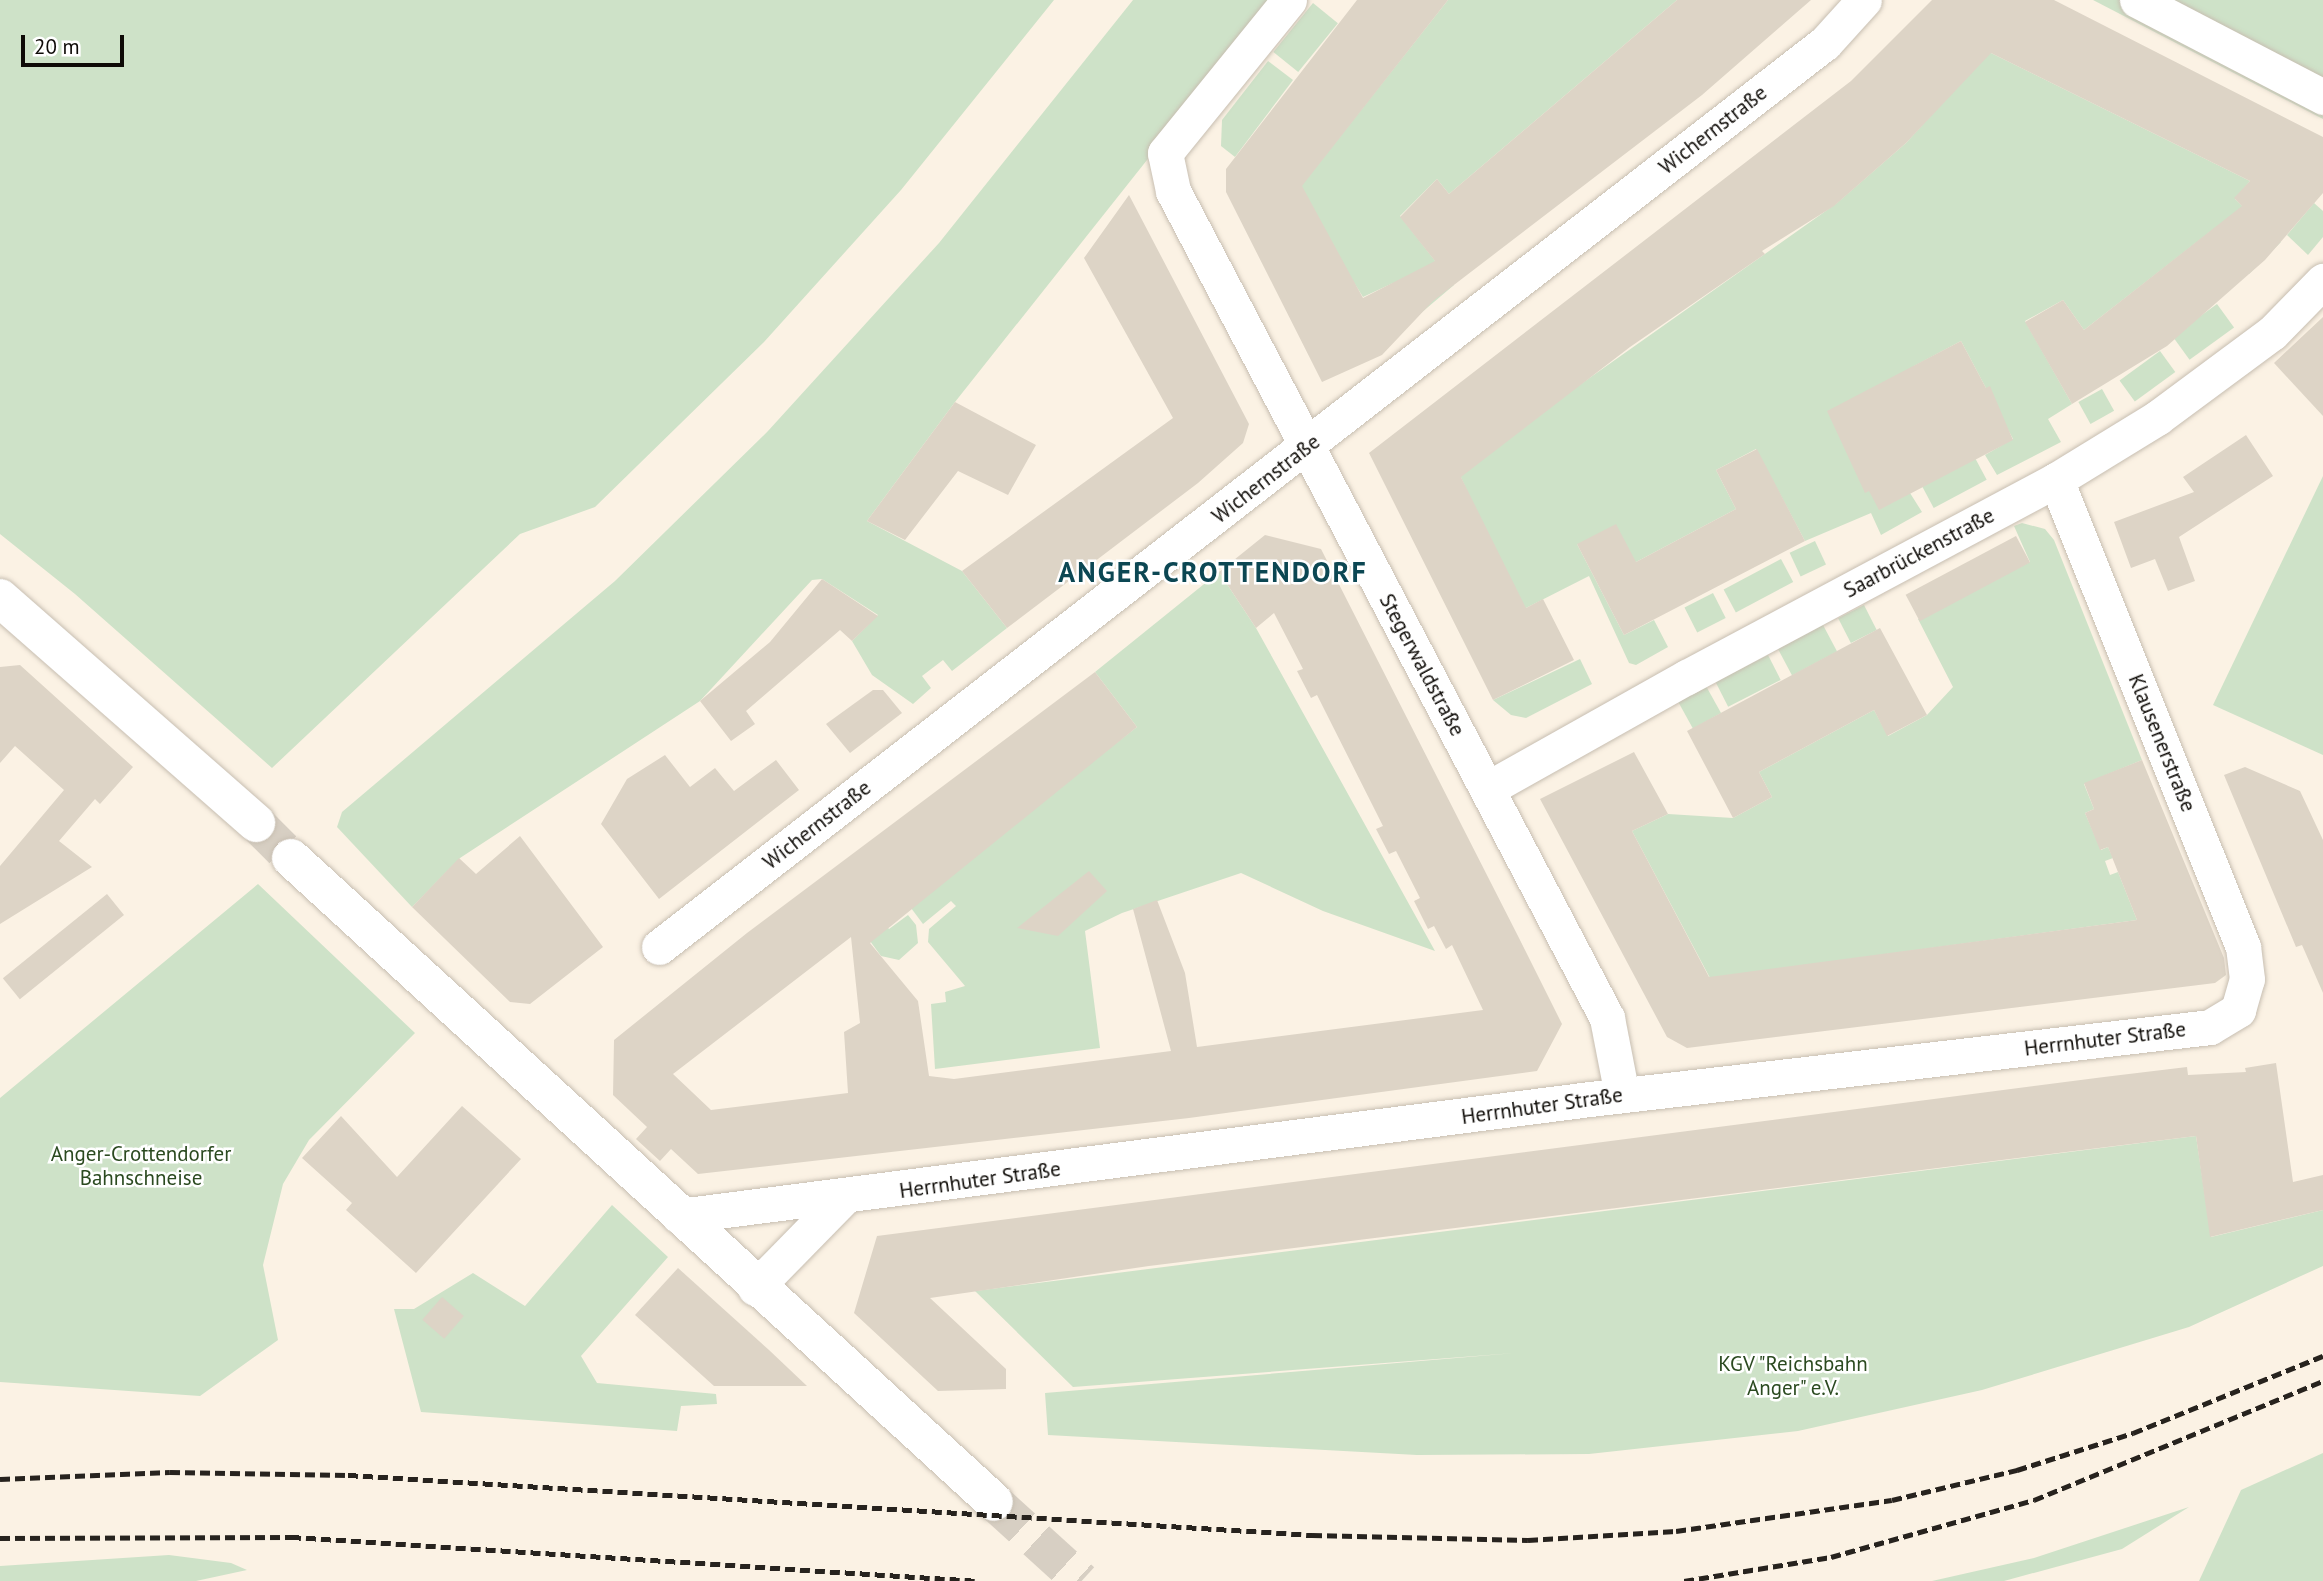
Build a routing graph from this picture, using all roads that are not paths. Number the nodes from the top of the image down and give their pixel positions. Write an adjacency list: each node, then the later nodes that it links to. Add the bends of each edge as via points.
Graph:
1 (1289, 0): 6 (street, Stegerwaldstraße, via 1165,153 1173,191)
2 (1864, 0): 6 (street, Wichernstraße, via 1825,43)
3 (2137, 0): 4 (street)
4 (2323, 97)
5 (2323, 281): 7 (street, Saarbrückenstraße, via 2266,338 2157,418)
6 (1305, 449): 9 (street, Stegerwaldstraße); 12 (street, Wichernstraße)
7 (2056, 480): 9 (street, Saarbrückenstraße, via 1686,677); 13 (street, Klausenerstraße, via 2243,947 2247,979)
8 (0, 598): 10 (street)
9 (1489, 788): 14 (street, Stegerwaldstraße, via 1607,1018)
10 (256, 823)
11 (291, 858): 16 (street)
12 (659, 947)
13 (2238, 1010): 14 (street, Herrnhuter Straße, via 2210,1027)
14 (1622, 1095): 15 (street, Herrnhuter Straße)
15 (843, 1198): 16 (street, Herrnhuter Straße); 17 (street)
16 (679, 1216): 17 (street)
17 (755, 1287): 18 (street)
18 (994, 1502)

